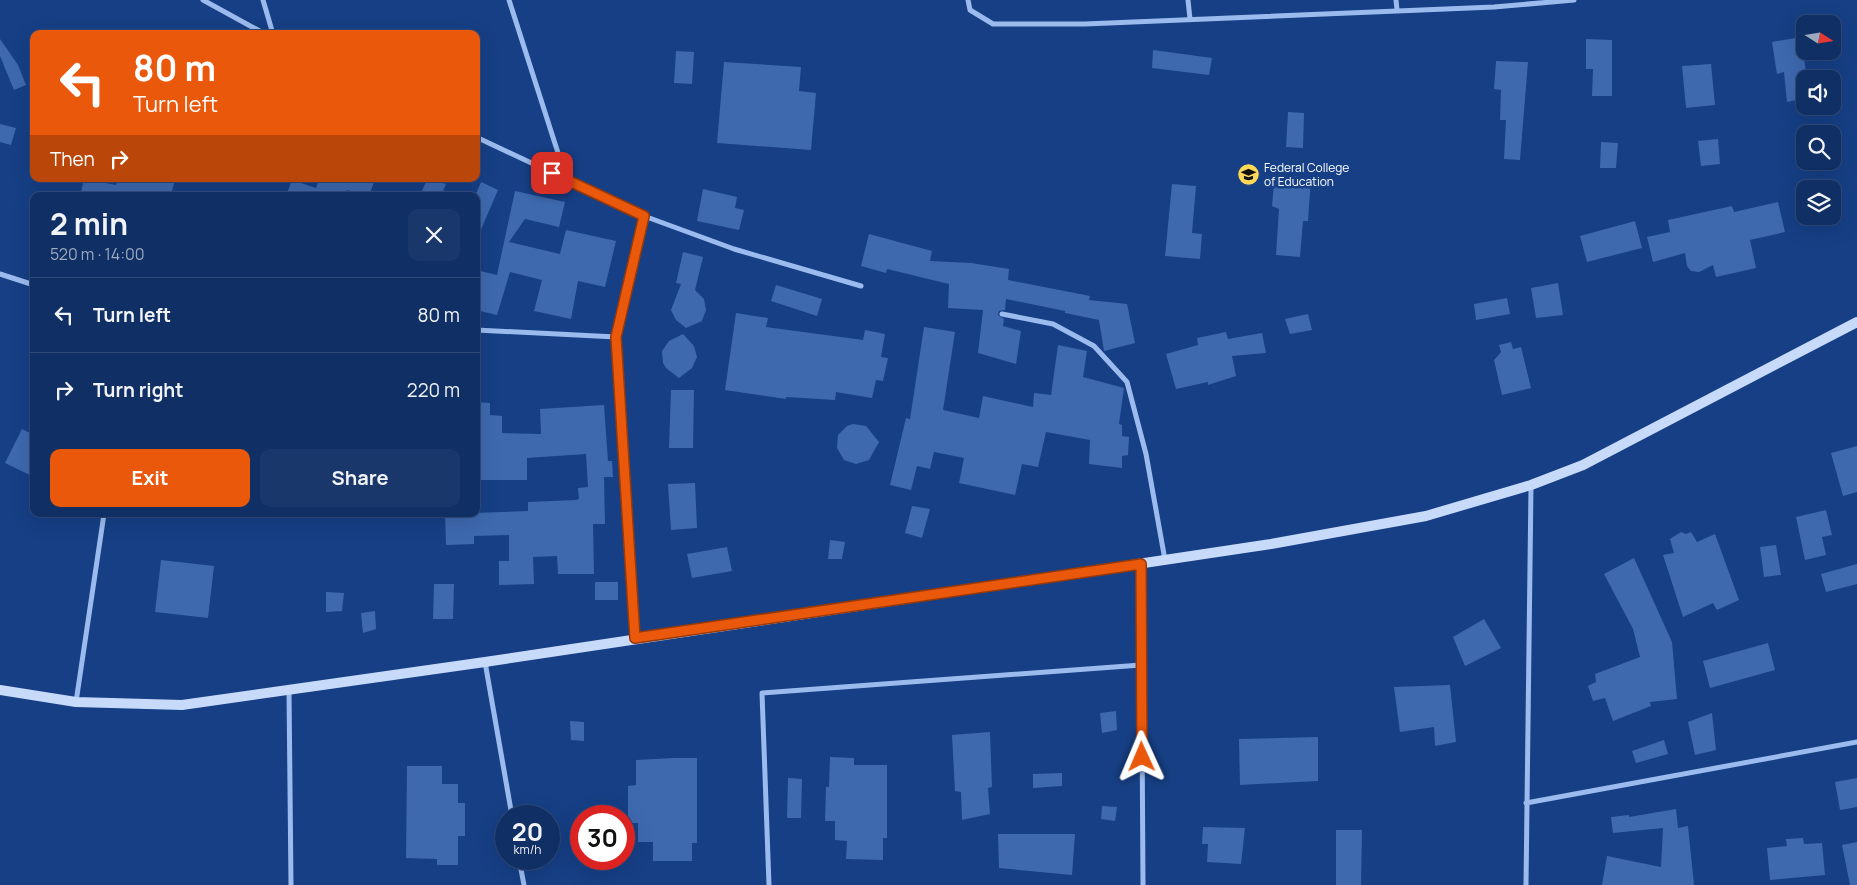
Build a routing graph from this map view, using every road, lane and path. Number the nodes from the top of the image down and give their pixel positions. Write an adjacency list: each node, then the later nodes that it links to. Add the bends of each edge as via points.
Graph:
1 (204, 0): 10 (street)
2 (263, 0): 11 (street)
3 (509, 0): 13 (street)
4 (968, 0): 9 (street, via 970,10 993,24)
5 (1188, 0): 9 (street)
6 (1396, 0): 8 (street)
7 (1574, 0): 8 (street)
8 (1397, 10): 9 (street)
9 (1190, 19)
10 (258, 30)
11 (272, 30)
12 (480, 138): 13 (street)
13 (567, 181): 14 (street)
14 (644, 216): 17 (street, via 734,249); 21 (street)
15 (0, 274): 16 (street)
16 (30, 284)
17 (861, 286)
18 (1002, 314): 24 (street, via 1053,324 1094,346 1127,382 1146,454)
19 (1857, 322): 22 (main road, via 1665,424 1583,465)
20 (480, 330): 21 (street)
21 (616, 337): 26 (street)
22 (1531, 485): 24 (main road, via 1401,521); 33 (street)
23 (104, 517): 31 (street)
24 (1164, 560): 25 (main road)
25 (1141, 564): 26 (main road); 28 (street)
26 (635, 638): 27 (main road)
27 (485, 662): 30 (main road); 34 (street)
28 (1141, 665): 38 (street, via 762,693); 39 (street)
29 (0, 690): 31 (main road)
30 (290, 690): 31 (main road, via 182,705); 36 (street)
31 (76, 702)
32 (1857, 742): 33 (street)
33 (1526, 803): 40 (street)
34 (510, 805)
35 (521, 870): 37 (street)
36 (291, 885)
37 (524, 885)
38 (769, 885)
39 (1143, 885)
40 (1526, 885)

